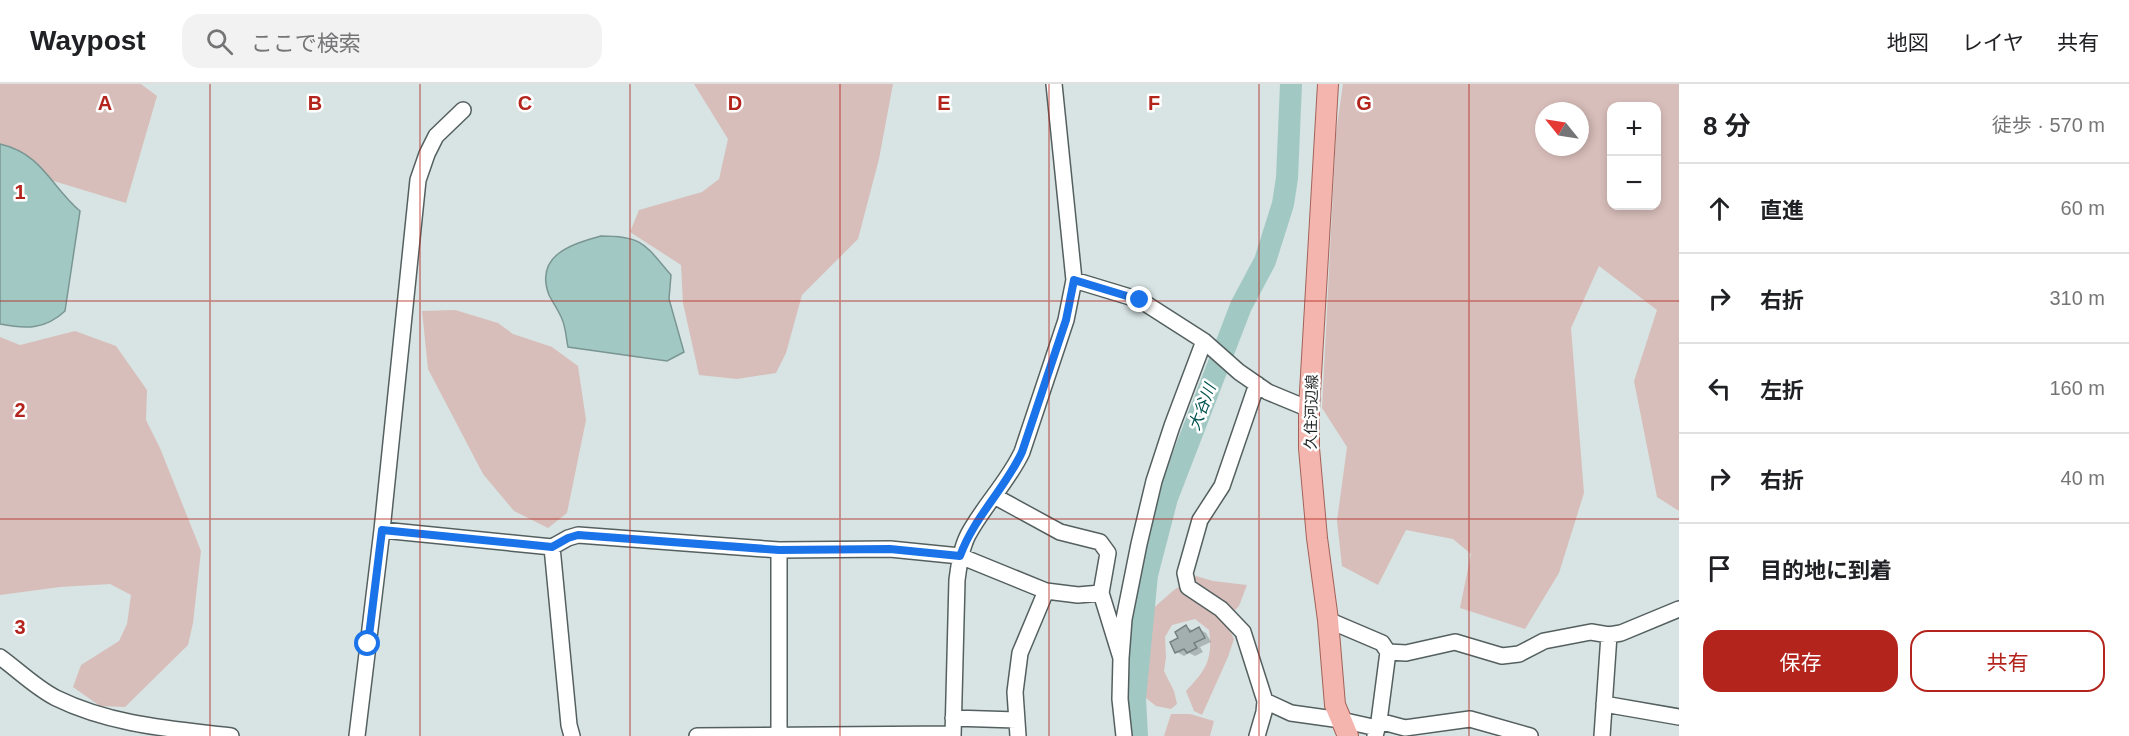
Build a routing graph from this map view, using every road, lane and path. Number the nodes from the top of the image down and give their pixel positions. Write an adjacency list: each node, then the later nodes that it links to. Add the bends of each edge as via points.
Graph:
1 (1054, 84): 4 (street)
2 (1328, 84): 7 (main road, 久住河辺線)
3 (463, 110): 9 (street, via 436,136 418,180)
4 (1074, 280): 5 (street, via 1140,300); 8 (street, via 1066,320 1022,452 1013,472)
5 (1204, 341): 6 (street); 20 (street, via 1154,481 1124,619)
6 (1257, 384): 7 (street); 21 (street, via 1222,486 1200,520 1185,573 1188,587 1221,609 1244,632)
7 (1309, 409): 16 (main road, 久住河辺線, via 1315,516)
8 (994, 496): 12 (street, via 967,536); 14 (street, via 1060,532 1100,542 1108,553)
9 (382, 530): 10 (street); 31 (street)
10 (552, 547): 11 (street, via 578,535); 32 (street)
11 (779, 550): 12 (street, via 890,549); 34 (street)
12 (960, 556): 13 (street); 24 (street)
13 (1046, 591): 14 (street); 25 (street, via 1020,653 1015,692)
14 (1101, 593): 20 (street)
15 (1679, 609): 17 (street)
16 (1328, 620): 18 (street, via 1382,643); 26 (main road, 久住河辺線, via 1335,705)
17 (1609, 635): 18 (street, via 1591,632 1544,641 1519,654 1502,656 1455,642 1406,653); 22 (street)
18 (1388, 652): 27 (street)
19 (0, 657): 28 (street, via 54,697 92,713)
20 (1121, 658): 35 (street)
21 (1265, 701): 26 (street); 36 (street)
22 (1604, 704): 23 (street); 38 (street)
23 (1679, 717)
24 (953, 718): 25 (street); 29 (street)
25 (1017, 728)
26 (1344, 728): 27 (street)
27 (1377, 728): 37 (street, via 1470,719)
28 (194, 734): 30 (street)
29 (953, 735): 34 (street)
30 (231, 736)
31 (357, 736)
32 (572, 736)
33 (697, 736): 34 (street)
34 (779, 736)
35 (1124, 736)
36 (1257, 736)
37 (1530, 736)
38 (1602, 736)

